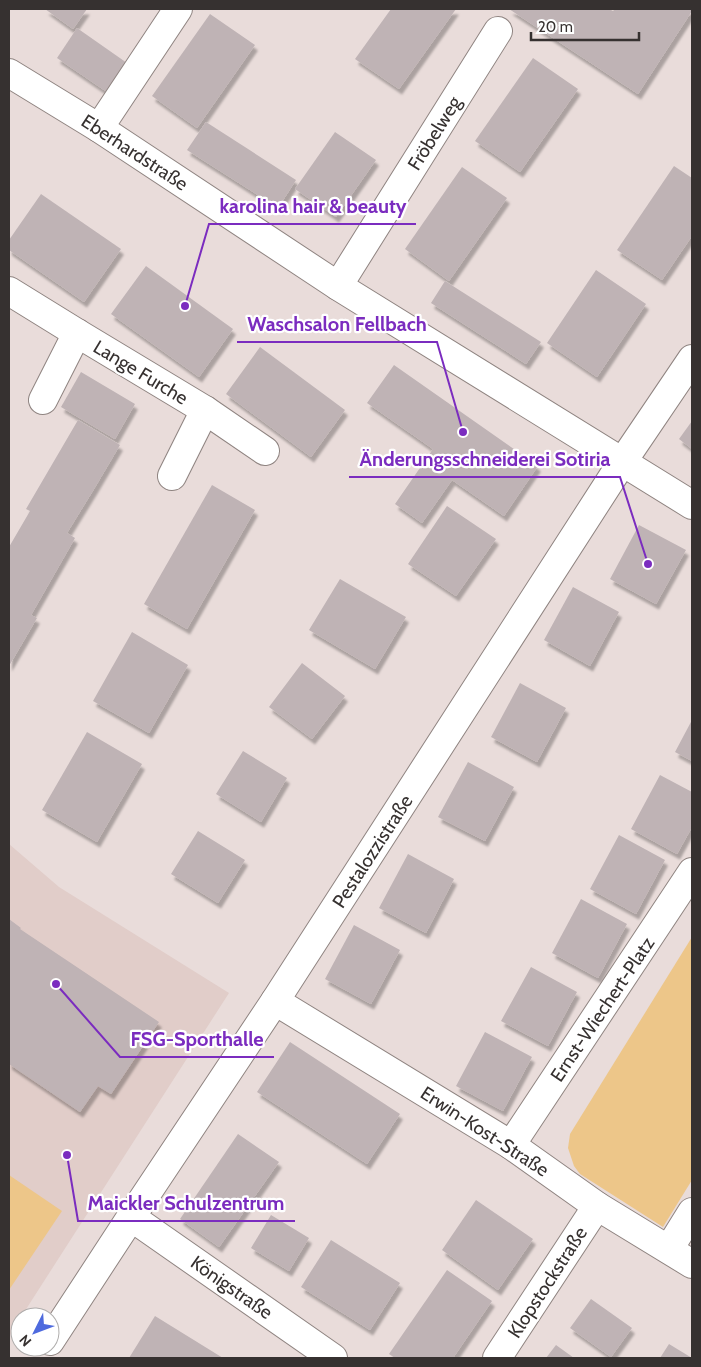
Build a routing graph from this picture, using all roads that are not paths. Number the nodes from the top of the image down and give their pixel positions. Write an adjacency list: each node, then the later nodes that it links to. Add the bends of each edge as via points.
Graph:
1 (178, 9): 4 (street)
2 (498, 31): 5 (street, Fröbelweg)
3 (9, 73): 4 (street, Eberhardstraße)
4 (99, 128): 5 (street, Eberhardstraße)
5 (338, 286): 12 (street, Eberhardstraße)
6 (9, 291): 7 (street, Lange Furche)
7 (77, 334): 9 (street, Lange Furche); 10 (street, Lange Furche)
8 (692, 359): 12 (street, Pestalozzistraße)
9 (43, 400)
10 (205, 410): 11 (street, Lange Furche); 13 (street, Lange Furche)
11 (265, 451)
12 (623, 461): 14 (street, Eberhardstraße); 16 (street, Pestalozzistraße)
13 (172, 476)
14 (692, 505)
15 (692, 872): 17 (street, Ernst-Wiechert-Platz)
16 (275, 1001): 17 (street, Erwin-Kost-Straße); 20 (street, Pestalozzistraße)
17 (511, 1145): 18 (street, Erwin-Kost-Straße)
18 (597, 1206): 21 (street, Erwin-Kost-Straße); 25 (street, Klopstockstraße)
19 (692, 1212): 21 (street)
20 (131, 1217): 23 (street, Pestalozzistraße); 24 (street, Königstraße)
21 (668, 1249): 22 (street, Erwin-Kost-Straße)
22 (692, 1264)
23 (60, 1326)
24 (333, 1358)
25 (497, 1358)

